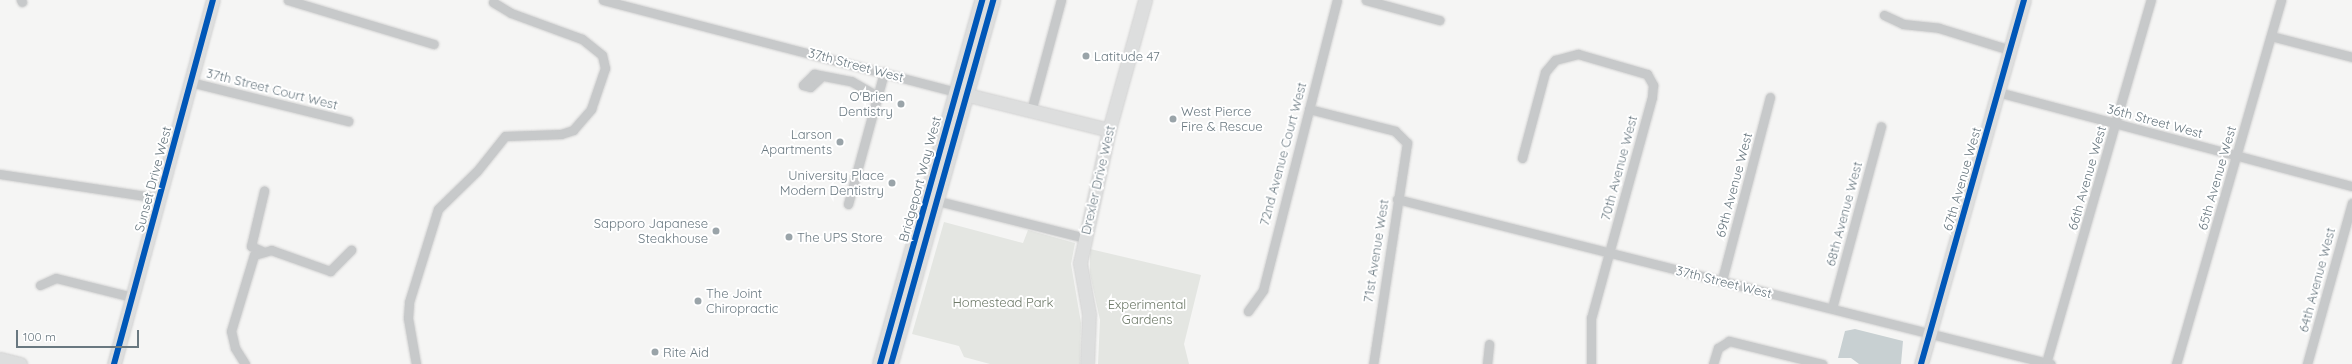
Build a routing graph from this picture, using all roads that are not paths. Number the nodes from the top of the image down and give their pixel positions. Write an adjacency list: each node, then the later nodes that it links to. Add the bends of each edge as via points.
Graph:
1 (212, 0): 22 (street, Sunset Drive West)
2 (288, 0): 17 (street)
3 (603, 0): 20 (street, 37th Street West)
4 (982, 0): 24 (main road, Bridgeport Way West)
5 (994, 0): 24 (main road, Bridgeport Way West)
6 (1061, 0): 28 (street)
7 (1144, 0): 32 (street, Drexler Drive West)
8 (1337, 0): 27 (street, 72nd Avenue Court West)
9 (1366, 0): 15 (street)
10 (2024, 0): 18 (street, 67th Avenue West)
11 (2151, 0): 30 (street, 66th Avenue West)
12 (2281, 0): 16 (street, 65th Avenue West)
13 (493, 2): 59 (street, via 511,13 582,38 604,57 605,71 591,108 573,130 559,134 505,136 477,171 438,209 409,302 408,318)
14 (1884, 15): 18 (street, via 1904,24 1939,28)
15 (1439, 20)
16 (2271, 36): 19 (street); 33 (street, 65th Avenue West)
17 (434, 44)
18 (2010, 50): 23 (street, 67th Avenue West)
19 (2352, 58)
20 (884, 72): 24 (street, 37th Street West); 25 (street)
21 (822, 76): 25 (street, via 851,81)
22 (190, 82): 29 (street, 37th Street Court West); 38 (street, Sunset Drive West)
23 (1998, 92): 30 (street, 36th Street West); 52 (street, 67th Avenue West)
24 (962, 93): 28 (street, 37th Street West); 40 (main road, Bridgeport Way West); 60 (main road, Bridgeport Way West)
25 (877, 96): 42 (street)
26 (1770, 96): 47 (street, 69th Avenue West)
27 (1309, 109): 39 (street, 71st Avenue West, via 1396,131 1407,143); 51 (street, 72nd Avenue Court West, via 1263,290)
28 (1031, 111): 32 (street, 37th Street West)
29 (348, 121)
30 (2117, 124): 33 (street, 36th Street West); 55 (street, 66th Avenue West)
31 (1881, 126): 50 (street, 68th Avenue West)
32 (1109, 130): 43 (street, Drexler Drive West)
33 (2237, 156): 36 (street, 36th Street West); 69 (street, 65th Avenue West)
34 (1522, 158): 46 (street, 70th Avenue West, via 1545,72 1555,60 1578,54 1643,70 1653,85)
35 (0, 174): 38 (street)
36 (2352, 186)
37 (264, 191): 45 (street, via 251,246)
38 (159, 198): 49 (street, Sunset Drive West)
39 (1398, 200): 46 (street, 37th Street West); 63 (street, 71st Avenue West)
40 (938, 201): 43 (street); 61 (main road, Bridgeport Way West)
41 (2352, 203): 70 (street, 64th Avenue West)
42 (848, 204)
43 (1085, 238): 62 (street, Drexler Drive West, via 1080,263 1089,314)
44 (351, 250): 45 (street, via 330,270 271,250)
45 (262, 251): 58 (street, via 252,258 231,331 234,348)
46 (1609, 254): 47 (street, 37th Street West); 65 (street, 70th Avenue West, via 1591,318)
47 (1722, 280): 50 (street, 37th Street West)
48 (40, 285): 49 (street, via 56,278)
49 (132, 297): 57 (street, Sunset Drive West)
50 (1832, 308): 52 (street, 37th Street West)
51 (1248, 311)
52 (1930, 332): 55 (street, 37th Street West); 68 (street, 67th Avenue West)
53 (1489, 344): 64 (street)
54 (0, 359): 56 (street)
55 (2049, 363)
56 (20, 364)
57 (114, 364)
58 (245, 364)
59 (416, 364)
60 (880, 364)
61 (891, 364)
62 (1087, 364)
63 (1373, 364)
64 (1486, 364)
65 (1591, 364)
66 (1713, 364): 67 (street, via 1722,344 1729,341)
67 (1822, 364)
68 (1921, 364)
69 (2176, 364)
70 (2307, 364)

